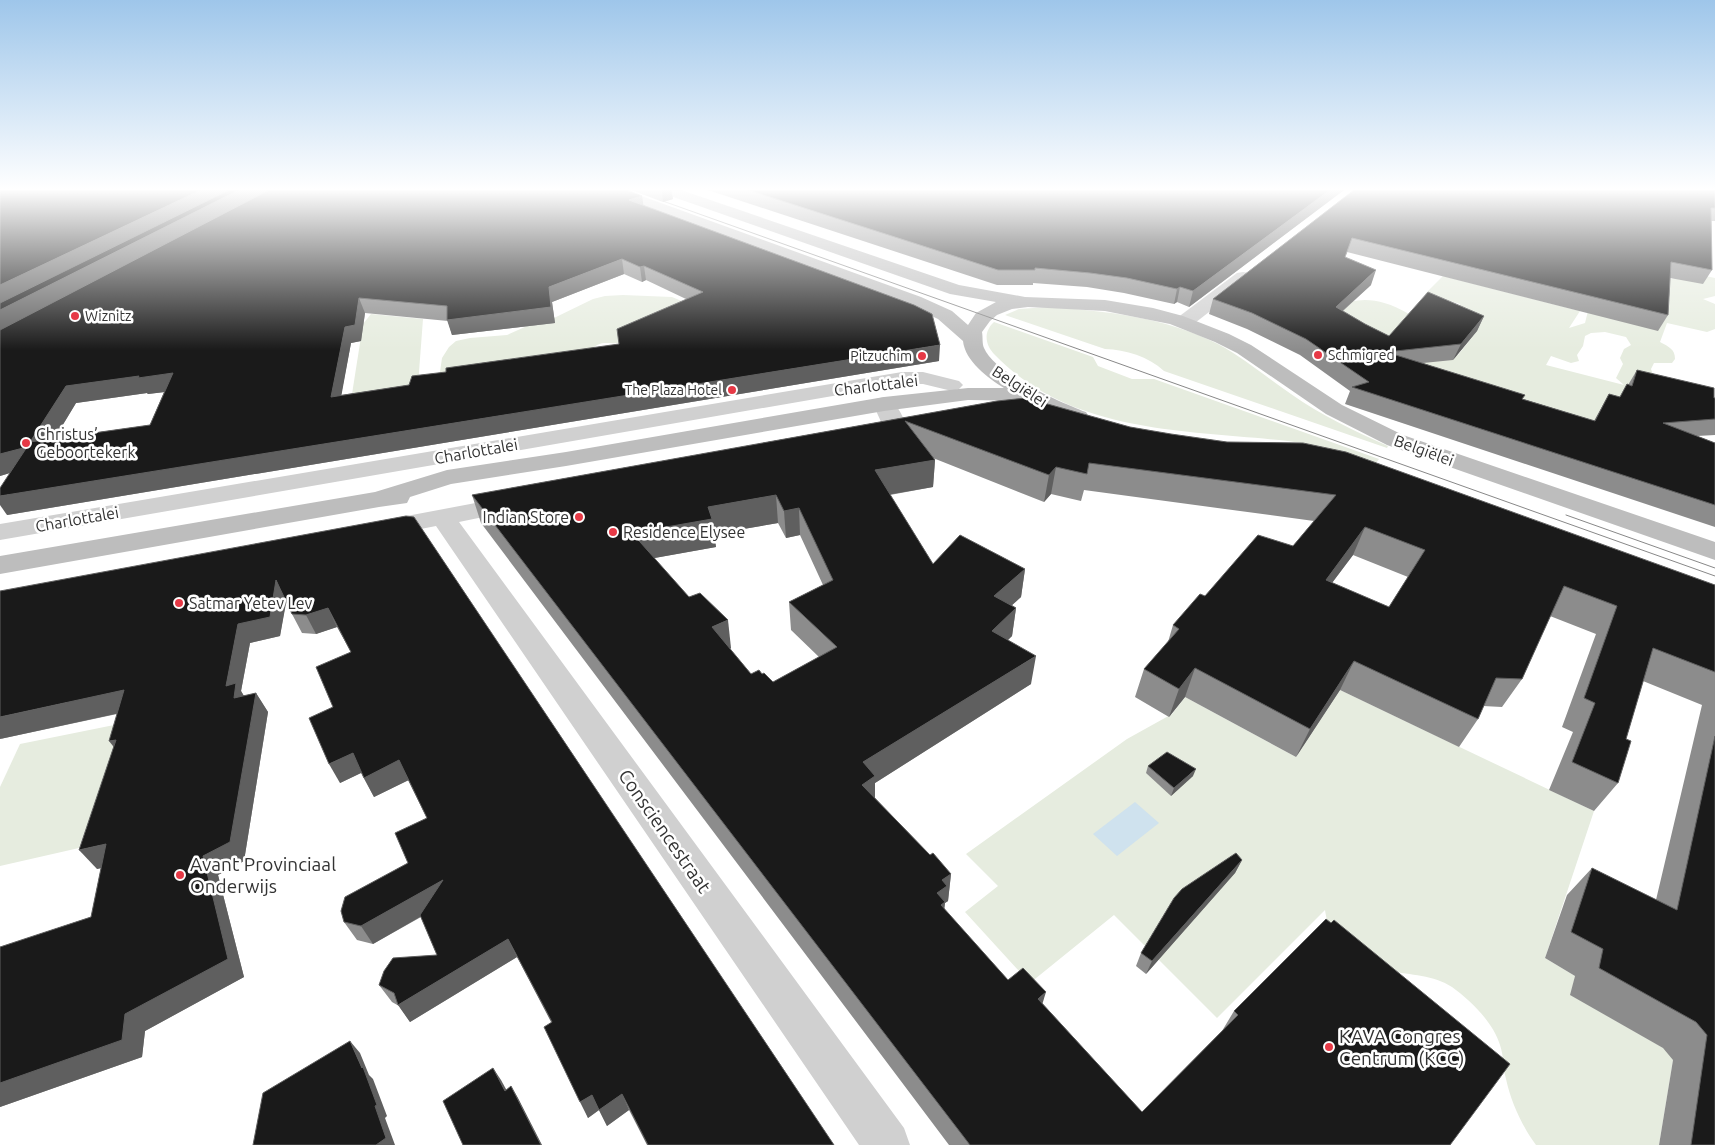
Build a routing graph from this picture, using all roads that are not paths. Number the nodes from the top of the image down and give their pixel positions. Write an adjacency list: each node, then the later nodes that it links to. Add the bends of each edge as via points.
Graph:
1 (757, 243): 6 (street, Belgiëlei, via 945,315)
2 (822, 243): 4 (street, Belgiëlei, via 956,290)
3 (1252, 270): 5 (street)
4 (1031, 302): 5 (street, Belgiëlei, via 1100,305); 6 (street, Belgiëlei, via 1008,305 978,321)
5 (1184, 322): 17 (street, Belgiëlei, via 1245,349 1340,413 1394,440)
6 (975, 347): 7 (street, Charlottalei, via 969,371); 8 (street, Belgiëlei, via 991,369)
7 (952, 385): 9 (street, Charlottalei); 15 (street, Charlottalei, via 923,378 902,378)
8 (1028, 395): 9 (street, Charlottalei, via 968,394); 11 (street, Belgiëlei)
9 (916, 399): 10 (street, Charlottalei)
10 (884, 404): 12 (street, Charlottalei, via 895,419 892,429); 18 (street, Charlottalei, via 566,459 493,482)
11 (1102, 424)
12 (845, 440)
13 (533, 500): 14 (street)
14 (442, 517): 16 (street); 19 (street, Consciencestraat)
15 (0, 532)
16 (358, 533)
17 (1715, 551)
18 (0, 566)
19 (888, 1145)

